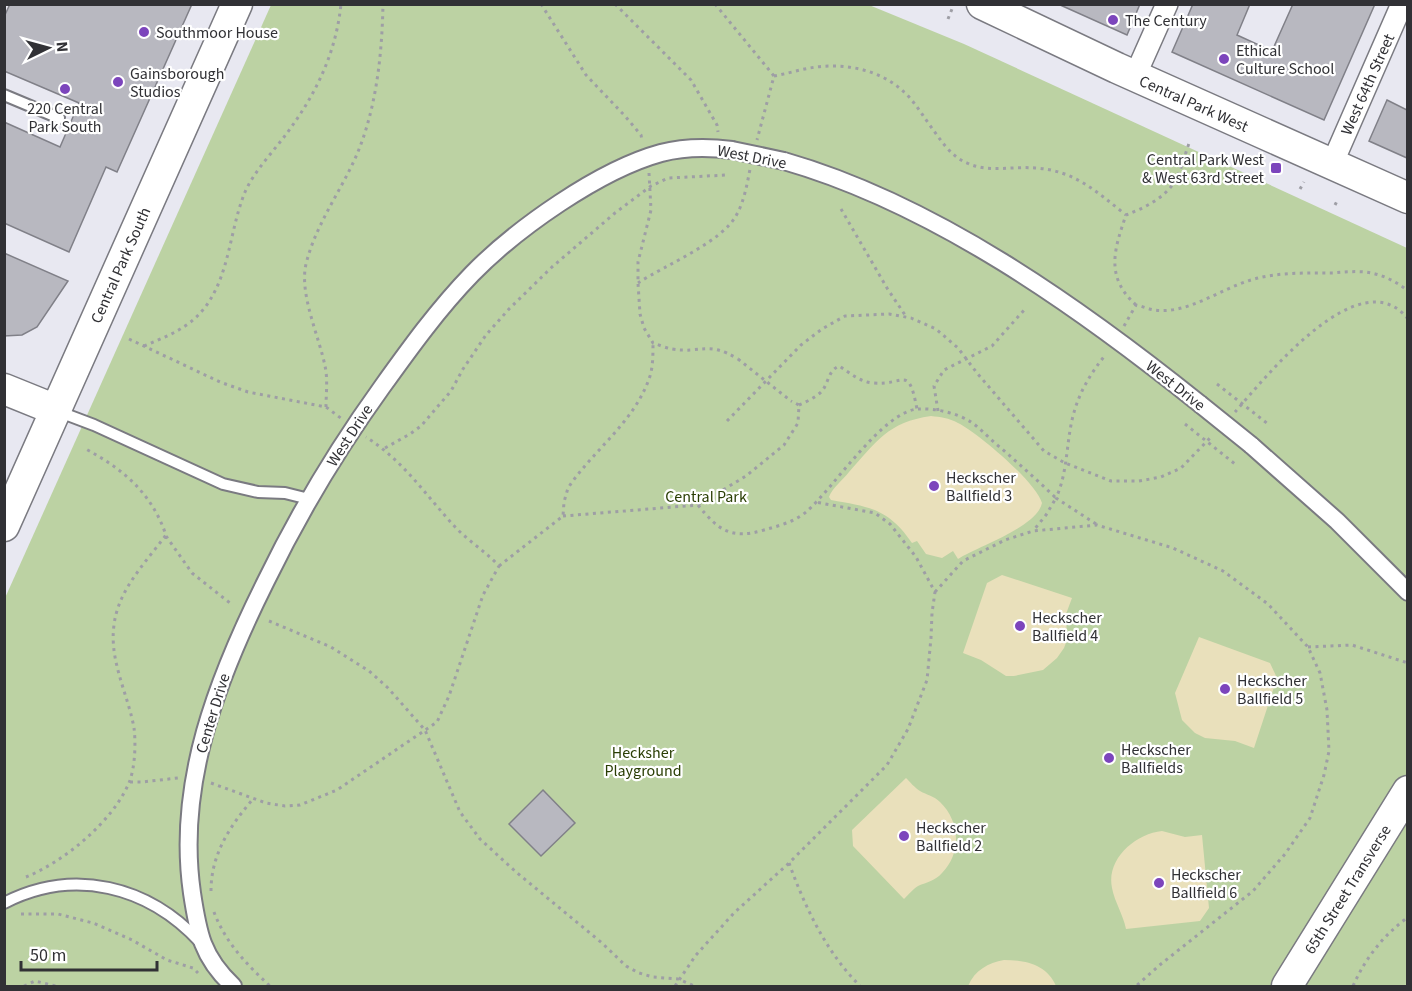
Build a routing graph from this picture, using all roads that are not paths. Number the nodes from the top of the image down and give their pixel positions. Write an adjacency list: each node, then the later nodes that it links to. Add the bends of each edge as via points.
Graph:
1 (237, 4): 11 (main road, Central Park South)
2 (982, 4): 5 (main road, Central Park West)
3 (1167, 4): 5 (street)
4 (1402, 4): 8 (street, West 64th Street)
5 (1135, 76): 8 (main road, Central Park West)
6 (4, 95): 7 (lane)
7 (59, 118)
8 (1332, 164): 9 (main road, Central Park West)
9 (1407, 198)
10 (4, 389): 11 (main road)
11 (56, 410): 12 (lane, via 216,482); 13 (main road, Central Park South)
12 (309, 500): 14 (street, West Drive, bridge, via 414,343 473,272 522,230 570,197 648,157 679,149 727,149 784,161 858,186 948,230 1035,284 1116,339 1251,445 1337,520); 17 (street, Center Drive, via 232,653 211,711 194,779 188,848)
13 (4, 526)
14 (1407, 592)
15 (1407, 791): 19 (main road, 65th Street Transverse)
16 (4, 903): 17 (lane, Center Drive, via 52,886 103,886 157,907 186,927)
17 (201, 944): 18 (street, Center Drive)
18 (233, 987)
19 (1287, 987)

